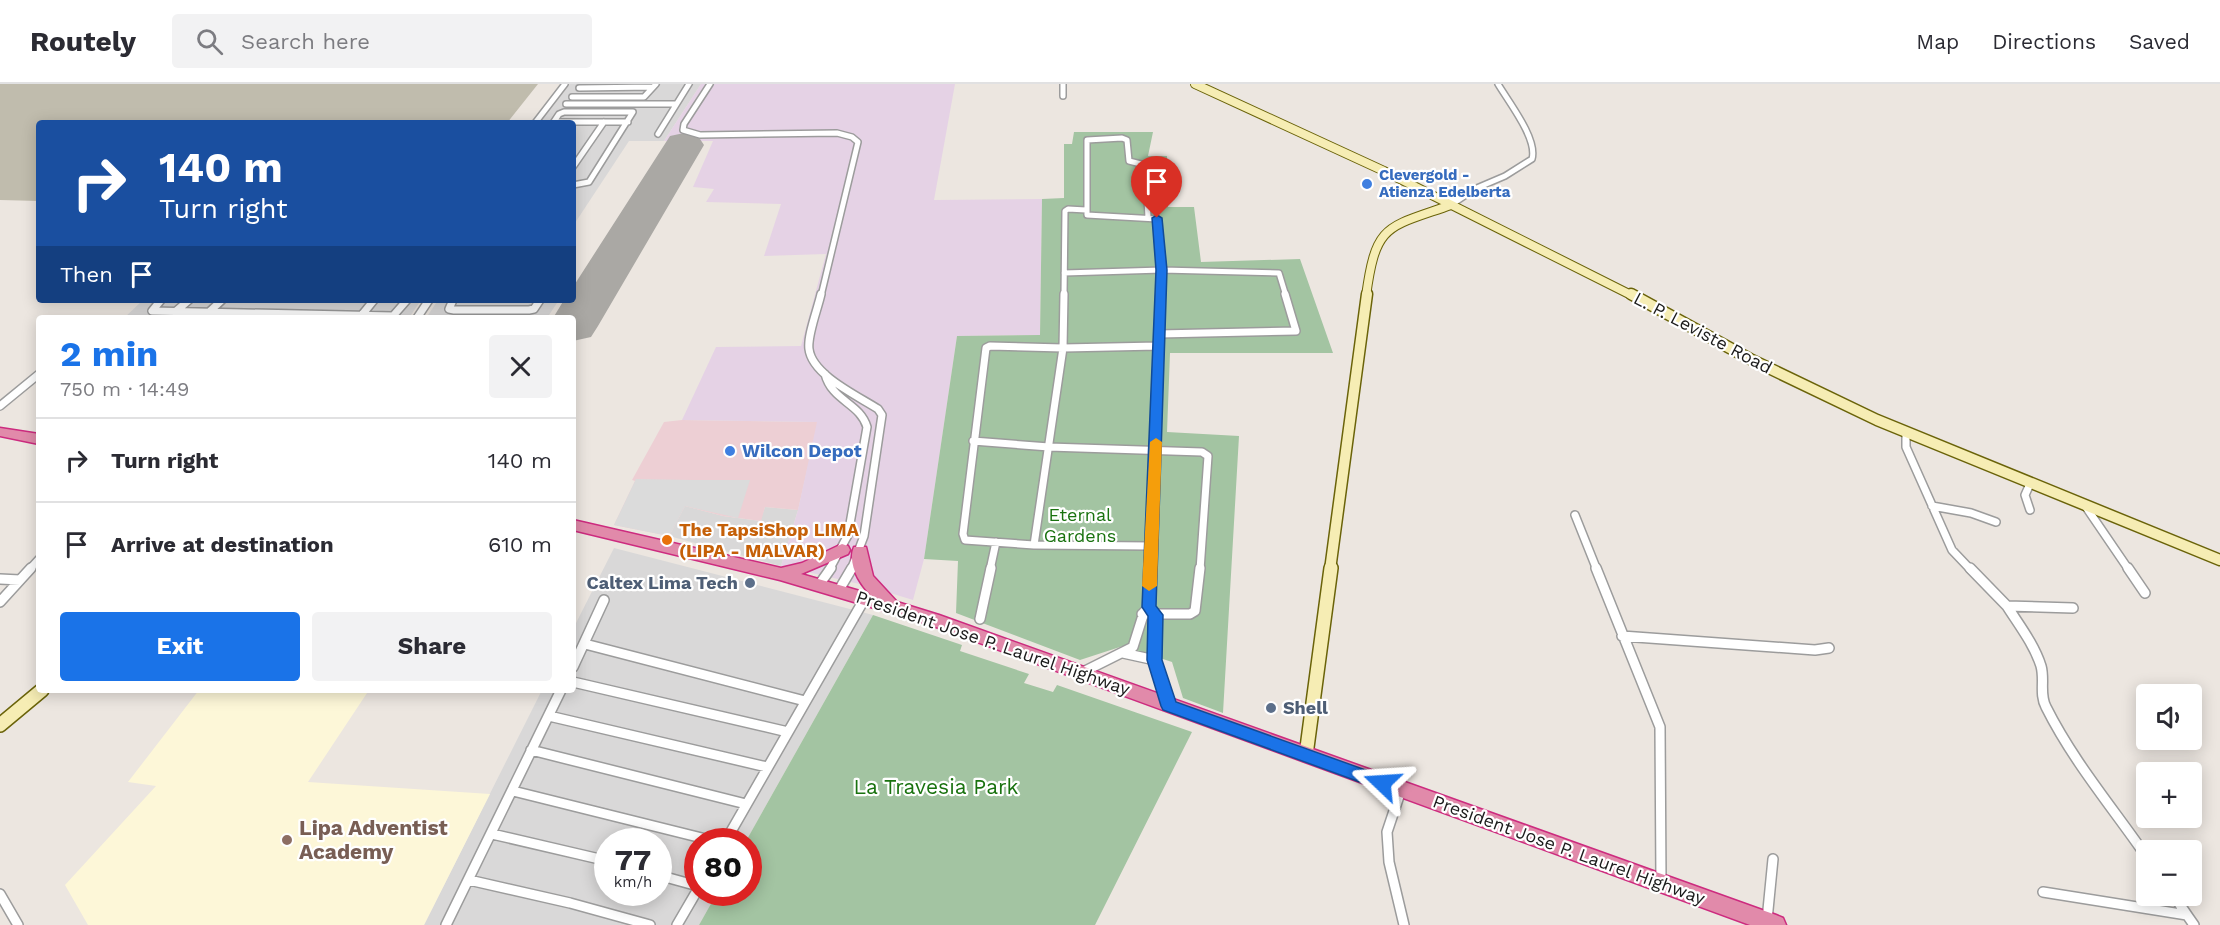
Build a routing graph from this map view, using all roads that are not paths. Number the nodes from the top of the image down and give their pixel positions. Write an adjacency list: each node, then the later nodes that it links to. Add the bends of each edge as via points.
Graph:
1 (565, 84): 12 (street)
2 (689, 84): 11 (street)
3 (710, 84): 42 (street, via 684,124 688,133 837,134 849,135 858,142 808,347 813,363)
4 (1063, 84): 9 (street)
5 (1195, 84): 22 (main road, L. P. Leviste Road)
6 (1498, 84): 24 (street, via 1527,136 1533,157)
7 (580, 86): 8 (street); 8 (street, via 572,97 646,96)
8 (654, 86)
9 (1063, 96)
10 (567, 104): 11 (street)
11 (676, 104): 19 (street)
12 (537, 120)
13 (554, 120): 17 (street, via 564,112 633,112)
14 (576, 122): 15 (street)
15 (580, 122): 16 (street); 18 (street)
16 (604, 122): 17 (street); 20 (street)
17 (628, 122): 21 (street, via 585,184)
18 (576, 127)
19 (657, 134)
20 (576, 163)
21 (576, 185)
22 (1427, 193): 23 (street); 24 (main road, L. P. Leviste Road)
23 (1406, 194)
24 (1446, 205): 48 (main road, L. P. Leviste Road, via 1592,273 1810,389); 99 (main road, via 1394,225 1381,237 1371,260)
25 (1086, 210): 26 (street, via 1091,217); 26 (street, via 1086,141 1122,138 1127,140 1129,160 1145,165); 28 (street, via 1065,211)
26 (1148, 217): 27 (street, via 1158,219)
27 (1162, 270): 28 (street); 39 (street); 39 (street, via 1279,273 1296,331)
28 (1064, 273): 41 (street)
29 (159, 303): 35 (street, via 152,311)
30 (186, 303): 35 (street)
31 (219, 303): 36 (street)
32 (404, 303): 38 (street)
33 (451, 303): 34 (street, via 449,309 454,310 529,310)
34 (538, 303)
35 (176, 312): 36 (street)
36 (208, 313): 37 (street)
37 (311, 315)
38 (394, 315)
39 (1159, 334): 40 (street)
40 (1158, 346): 41 (street); 52 (street)
41 (1063, 348): 50 (street, via 986,348); 51 (street)
42 (825, 374): 44 (street); 45 (street, via 830,392)
43 (36, 376): 46 (street)
44 (859, 397): 45 (street); 64 (street, via 882,415)
45 (846, 404): 63 (street, via 867,421 867,426 848,536)
46 (0, 406)
47 (0, 432): 49 (highway)
48 (1906, 433): 53 (main road, L. P. Leviste Road); 54 (street, via 1906,447)
49 (36, 438)
50 (973, 441): 51 (street); 60 (street, via 963,534 965,540)
51 (1049, 447): 52 (street); 61 (street)
52 (1156, 449): 62 (street); 81 (street, via 1202,452 1208,456 1195,611)
53 (2030, 484): 55 (main road, L. P. Leviste Road); 56 (street, via 2025,495)
54 (1932, 506): 58 (street); 77 (street, via 1952,550)
55 (2086, 507): 65 (main road, L. P. Leviste Road); 72 (street)
56 (2030, 510)
57 (1575, 515): 83 (street)
58 (1996, 522)
59 (576, 526): 67 (highway, President Jose P. Laurel Highway)
60 (996, 542): 61 (street); 82 (street)
61 (1034, 545): 62 (street)
62 (1150, 546): 78 (street)
63 (842, 550): 67 (highway, via 807,567); 70 (street)
64 (860, 551): 71 (street); 76 (highway, via 864,578)
65 (2220, 560)
66 (36, 562): 69 (street)
67 (780, 574): 70 (highway, President Jose P. Laurel Highway)
68 (0, 579): 69 (street)
69 (20, 580): 75 (street)
70 (819, 585): 71 (highway, President Jose P. Laurel Highway)
71 (838, 590): 73 (highway, President Jose P. Laurel Highway)
72 (2145, 593)
73 (865, 598): 76 (highway, President Jose P. Laurel Highway); 93 (street)
74 (604, 600): 84 (street)
75 (0, 603)
76 (890, 605): 89 (highway, President Jose P. Laurel Highway)
77 (2007, 606): 79 (street); 107 (street, via 2041,668 2040,691 2052,718)
78 (1149, 607): 80 (street); 81 (street)
79 (2073, 608)
80 (1142, 614): 81 (street); 86 (street, via 1136,643)
81 (1155, 615): 87 (street)
82 (980, 619)
83 (1622, 636): 85 (street); 111 (street, via 1660,727)
84 (585, 644): 88 (street); 93 (street)
85 (1829, 648)
86 (1123, 653): 87 (street); 89 (street)
87 (1155, 660): 94 (street)
88 (576, 661)
89 (1081, 673): 94 (highway, President Jose P. Laurel Highway)
90 (576, 683): 97 (street)
91 (38, 693): 96 (main road)
92 (560, 693): 95 (street)
93 (805, 701): 97 (street)
94 (1169, 706): 99 (highway, President Jose P. Laurel Highway)
95 (549, 716): 98 (street); 100 (street)
96 (0, 725)
97 (788, 732): 100 (street)
98 (531, 750): 102 (street); 103 (street)
99 (1306, 755): 101 (highway, President Jose P. Laurel Highway)
100 (767, 767): 103 (street)
101 (1401, 790): 111 (highway, President Jose P. Laurel Highway); 122 (street, via 1387,832 1389,862)
102 (513, 791): 105 (street); 106 (street)
103 (746, 804): 104 (street)
104 (733, 828)
105 (492, 834): 108 (street); 110 (street)
106 (684, 834)
107 (2136, 842)
108 (594, 858)
109 (1773, 859): 117 (street)
110 (469, 880): 119 (street); 120 (street)
111 (1660, 883): 117 (highway, President Jose P. Laurel Highway)
112 (2043, 892): 116 (street)
113 (0, 894): 118 (street)
114 (688, 906): 121 (street)
115 (2181, 906): 116 (street)
116 (2187, 915): 123 (street)
117 (1772, 923)
118 (18, 925)
119 (446, 925)
120 (650, 925)
121 (677, 925)
122 (1404, 925)
123 (2194, 925)

